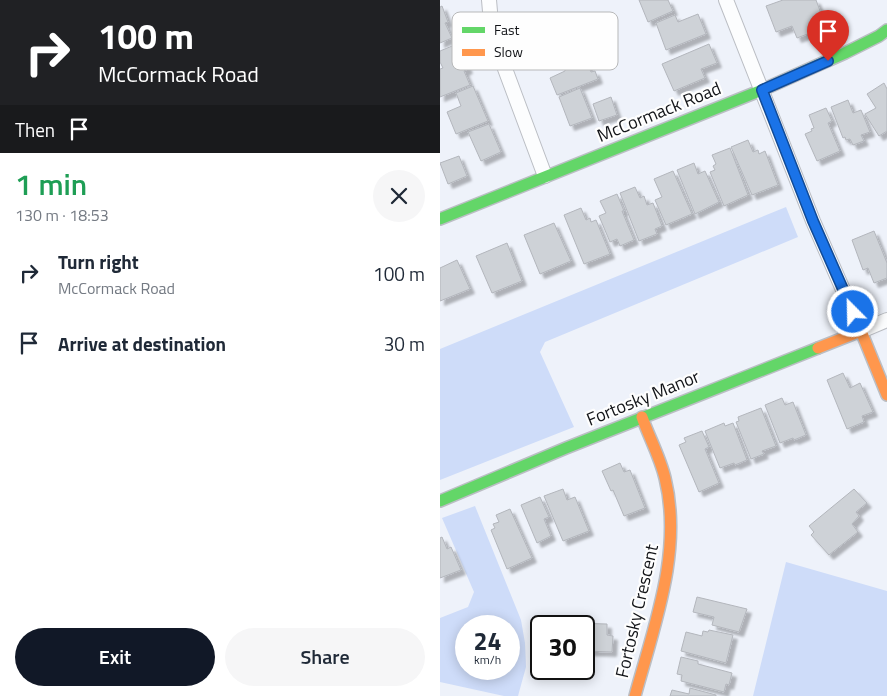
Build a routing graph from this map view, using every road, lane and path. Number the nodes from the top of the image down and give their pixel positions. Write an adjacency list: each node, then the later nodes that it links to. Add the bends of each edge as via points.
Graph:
1 (726, 0): 4 (street)
2 (887, 30): 4 (street, McCormack Road, via 845,54)
3 (505, 70): 5 (street)
4 (762, 90): 5 (street, McCormack Road); 8 (street, via 813,221)
5 (545, 176): 6 (street, McCormack Road)
6 (440, 219)
7 (887, 320): 8 (street)
8 (861, 331): 9 (street); 10 (street, Fortosky Manor)
9 (887, 396)
10 (642, 417): 11 (street, Fortosky Manor); 12 (street, Fortosky Crescent, via 665,478 671,544 664,586)
11 (440, 501)
12 (635, 696)

